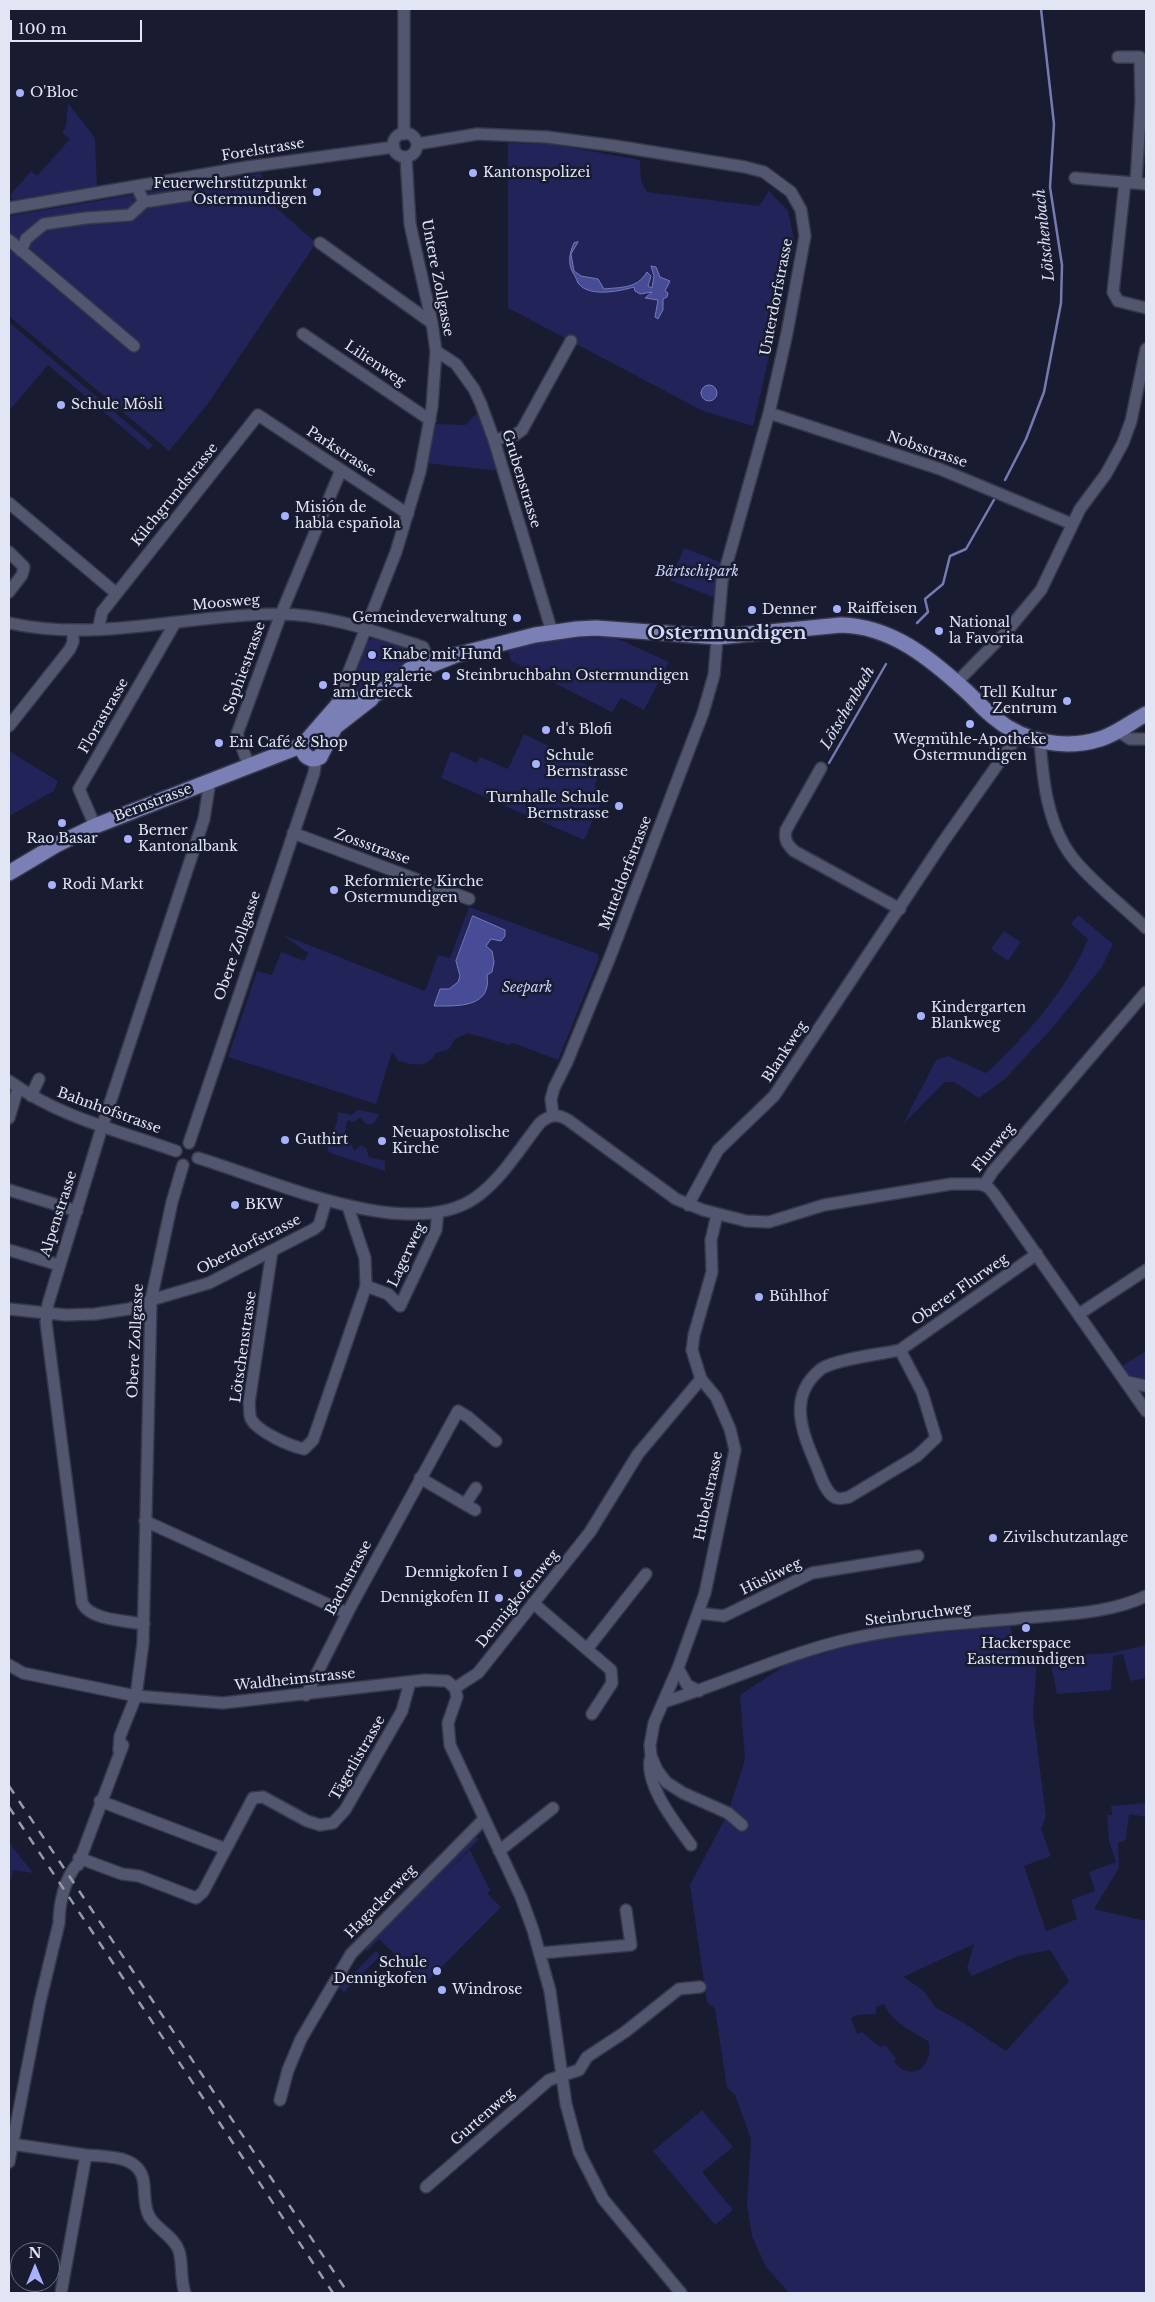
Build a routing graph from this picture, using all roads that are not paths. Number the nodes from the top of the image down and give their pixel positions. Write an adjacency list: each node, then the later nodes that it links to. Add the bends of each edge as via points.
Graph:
1 (404, 9): 3 (street)
2 (1118, 56): 8 (street, via 1140,57)
3 (404, 134): 4 (street, via 413,136); 5 (street, via 397,137)
4 (417, 144): 6 (street, via 415,152); 23 (street, Unterdorfstrasse, via 477,134 547,137 746,167 764,172 778,181 791,192 800,210 805,236)
5 (394, 147): 6 (street, via 399,155); 9 (street, Forelstrasse, via 247,167)
6 (406, 157): 17 (street, Untere Zollgasse, via 413,240)
7 (1075, 178): 8 (street)
8 (1136, 183): 16 (street, via 1113,292 1118,300)
9 (137, 187): 11 (street); 12 (street, Forelstrasse)
10 (190, 195): 11 (street)
11 (144, 202): 15 (street, via 130,215 44,224 26,239)
12 (9, 208)
13 (9, 240): 15 (street)
14 (320, 243): 17 (street)
15 (21, 251): 20 (street)
16 (1146, 308)
17 (432, 323): 22 (street, Untere Zollgasse)
18 (303, 334): 25 (street, Lilienweg)
19 (571, 341): 26 (street, via 522,430)
20 (134, 346)
21 (1146, 349): 30 (street, via 1123,443)
22 (436, 351): 25 (street, Untere Zollgasse); 26 (street, Grubenstrasse, via 453,361 468,380)
23 (769, 413): 30 (street, Nobsstrasse, via 940,469); 41 (street, Unterdorfstrasse, via 722,581)
24 (258, 415): 27 (street, Parkstrasse); 33 (street, Kilchgrundstrasse)
25 (430, 420): 29 (street, Untere Zollgasse)
26 (494, 440): 40 (street, Grubenstrasse)
27 (341, 470): 29 (street, Parkstrasse); 34 (street, Sophiestrasse)
28 (9, 503): 33 (street)
29 (408, 514): 37 (street, Untere Zollgasse, via 390,571)
30 (1072, 524): 43 (street, via 1052,569 1030,605)
31 (9, 552): 32 (street, via 22,563 24,570)
32 (9, 592)
33 (116, 593): 38 (street, Kilchgrundstrasse, via 102,612)
34 (281, 614): 36 (street, Moosweg, via 239,615); 37 (street, Moosweg, via 344,622); 55 (street, Sophiestrasse, via 237,734)
35 (9, 623): 39 (street, Moosweg)
36 (175, 623): 38 (street, Moosweg); 58 (street, Florastrasse, via 79,789)
37 (366, 629): 42 (street, Moosweg, via 423,647); 45 (street, Untere Zollgasse)
38 (98, 630): 39 (street, Moosweg)
39 (73, 631): 48 (street, via 70,649)
40 (552, 632): 41 (main road, Bernstrasse, via 596,628); 42 (main road, Bernstrasse, via 456,655)
41 (718, 637): 43 (main road, Bernstrasse, via 858,625 906,643); 68 (street, Mitteldorfstrasse, via 714,675 703,712 610,957 552,1094)
42 (431, 665): 45 (main road, Bernstrasse, via 425,673 400,680 376,694)
43 (956, 683): 50 (main road, Bernstrasse, via 995,719)
44 (1146, 703): 47 (main road, Bernstrasse)
45 (341, 706): 53 (main road, Bernstrasse); 54 (main road, Bernstrasse)
46 (1146, 714): 47 (main road, Bernstrasse)
47 (1132, 721): 49 (main road, Bernstrasse)
48 (9, 726)
49 (1118, 731): 51 (street, via 1130,739); 52 (main road, Bernstrasse, via 1088,742 1063,744)
50 (1019, 734): 52 (main road, Bernstrasse); 62 (street, Blankweg)
51 (1144, 739)
52 (1040, 741): 63 (street, via 1050,812 1070,854)
53 (306, 742): 54 (main road, via 306,756); 55 (main road, Bernstrasse)
54 (320, 753): 59 (street, Obere Zollgasse)
55 (249, 766): 57 (main road, Bernstrasse)
56 (821, 768): 62 (street, via 786,830 786,844)
57 (210, 781): 58 (main road, Bernstrasse); 70 (street, Alpenstrasse, via 204,819)
58 (95, 826): 60 (main road, Bernstrasse)
59 (293, 833): 61 (street, Zossstrasse); 71 (street, Obere Zollgasse)
60 (9, 873)
61 (469, 899)
62 (900, 909): 78 (street, Blankweg, via 774,1096 718,1150)
63 (1146, 928)
64 (1146, 992): 75 (street, Flurweg)
65 (39, 1079): 67 (street)
66 (13, 1084): 67 (street, Bahnhofstrasse); 69 (street)
67 (31, 1096): 70 (street, Bahnhofstrasse, via 66,1115)
68 (553, 1116): 78 (street, via 564,1118 663,1191); 81 (street, via 540,1123 485,1190 465,1204)
69 (9, 1118)
70 (102, 1127): 72 (street, Bahnhofstrasse); 80 (street, Alpenstrasse)
71 (189, 1144): 72 (street, via 181,1145); 73 (street, via 196,1149)
72 (176, 1151): 74 (street, via 176,1158)
73 (198, 1158): 74 (street, via 194,1164); 77 (street)
74 (183, 1165): 89 (street, Obere Zollgasse)
75 (984, 1185): 82 (street, Flurweg, via 951,1184 824,1205 778,1220 754,1222); 85 (street)
76 (9, 1190): 80 (street)
77 (326, 1200): 79 (street); 84 (street, Oberdorfstrasse, via 318,1226)
78 (688, 1205): 82 (street, Flurweg)
79 (348, 1207): 81 (street); 88 (street, Lagerweg, via 365,1258)
80 (77, 1211): 86 (street, Alpenstrasse)
81 (438, 1212): 88 (street, Lagerweg, via 436,1230 400,1306 388,1294)
82 (717, 1215): 94 (street, Hubelstrasse, via 711,1240 712,1272 692,1342)
83 (9, 1250): 86 (street)
84 (272, 1251): 88 (street, Lötschenstrasse, via 249,1403 251,1419 259,1428 290,1446 304,1448 313,1440); 89 (street, Oberdorfstrasse, via 209,1284)
85 (1037, 1254): 92 (street); 93 (street, Oberer Flurweg)
86 (59, 1265): 91 (street, Alpenstrasse)
87 (1146, 1270): 92 (street)
88 (366, 1286)
89 (151, 1300): 91 (street, Oberdorfstrasse, via 129,1309 106,1313); 101 (street, Obere Zollgasse)
90 (9, 1309): 91 (street, Oberdorfstrasse)
91 (46, 1314): 108 (street, Alpenstrasse, via 82,1602 90,1613)
92 (1079, 1314): 95 (street)
93 (900, 1350): 93 (street, Oberer Flurweg, via 922,1392 936,1438 917,1456 849,1497 839,1499 832,1496 804,1435 800,1420 801,1398 810,1380 823,1368 837,1362)
94 (701, 1378): 105 (street, Dennigkofenweg, via 638,1454 590,1532); 107 (street, Hubelstrasse, via 716,1397 732,1434 735,1450)
95 (1127, 1382): 96 (street); 97 (street)
96 (1146, 1386)
97 (1144, 1406)
98 (496, 1441): 99 (street, Bachstrasse, via 458,1411)
99 (420, 1478): 100 (street, via 470,1507); 106 (street, Bachstrasse)
100 (476, 1488)
101 (146, 1521): 106 (street); 108 (street, Obere Zollgasse)
102 (918, 1556): 107 (street, Hüsliweg, via 812,1573 724,1616)
103 (646, 1574): 109 (street)
104 (1146, 1596): 114 (street, Steinbruchweg, via 1085,1612 855,1638 811,1649)
105 (533, 1603): 109 (street); 113 (street, Dennigkofenweg, via 478,1673)
106 (347, 1613): 115 (street, Bachstrasse)
107 (698, 1613): 111 (street, Hubelstrasse)
108 (144, 1624): 116 (street, Obere Zollgasse)
109 (587, 1649): 118 (street, via 611,1670 613,1676)
110 (9, 1666): 116 (street, Waldheimstrasse, via 24,1673)
111 (678, 1668): 114 (street, via 687,1685); 117 (street, Hubelstrasse)
112 (410, 1682): 113 (street, Waldheimstrasse, via 444,1681); 115 (street, Waldheimstrasse); 125 (street, Tägetlistrasse, via 402,1711 340,1817 327,1825 320,1825 258,1796 250,1802)
113 (455, 1688): 122 (street, via 457,1697 448,1723 450,1745)
114 (699, 1691): 117 (street, Steinbruchweg)
115 (306, 1695): 116 (street, Waldheimstrasse, via 223,1703)
116 (136, 1696): 120 (street, Obere Zollgasse, via 137,1708 127,1738 119,1750)
117 (664, 1702): 119 (street, Hubelstrasse, via 652,1731)
118 (592, 1714)
119 (651, 1756): 123 (street, Hubelstrasse, via 660,1776 671,1786 728,1813); 124 (street, Hubelstrasse, via 649,1770 654,1786)
120 (100, 1801): 125 (street); 127 (street, Obere Zollgasse)
121 (553, 1808): 126 (street)
122 (484, 1818): 126 (street); 132 (street, Hagackerweg, via 351,1954 301,2039)
123 (742, 1825)
124 (691, 1845)
125 (226, 1849): 127 (street, Tägetlistrasse, via 203,1892 196,1898 139,1876)
126 (499, 1851): 129 (street, via 528,1914)
127 (79, 1860): 133 (street, Obere Zollgasse, via 66,1914 59,1923 38,2011)
128 (626, 1910): 129 (street, via 631,1945)
129 (541, 1953): 131 (street)
130 (700, 1987): 131 (street, via 679,1989 625,2032 586,2057 579,2070)
131 (562, 2074): 136 (street, Gurtenweg, via 549,2080); 139 (street, via 573,2135 594,2183 614,2214)
132 (280, 2100)
133 (12, 2144): 134 (street); 135 (street, Obere Zollgasse)
134 (86, 2155): 137 (street); 138 (street, via 125,2159 137,2166 143,2178 144,2202 149,2215 179,2251)
135 (9, 2162)
136 (426, 2187)
137 (61, 2293)
138 (185, 2293)
139 (681, 2293)

